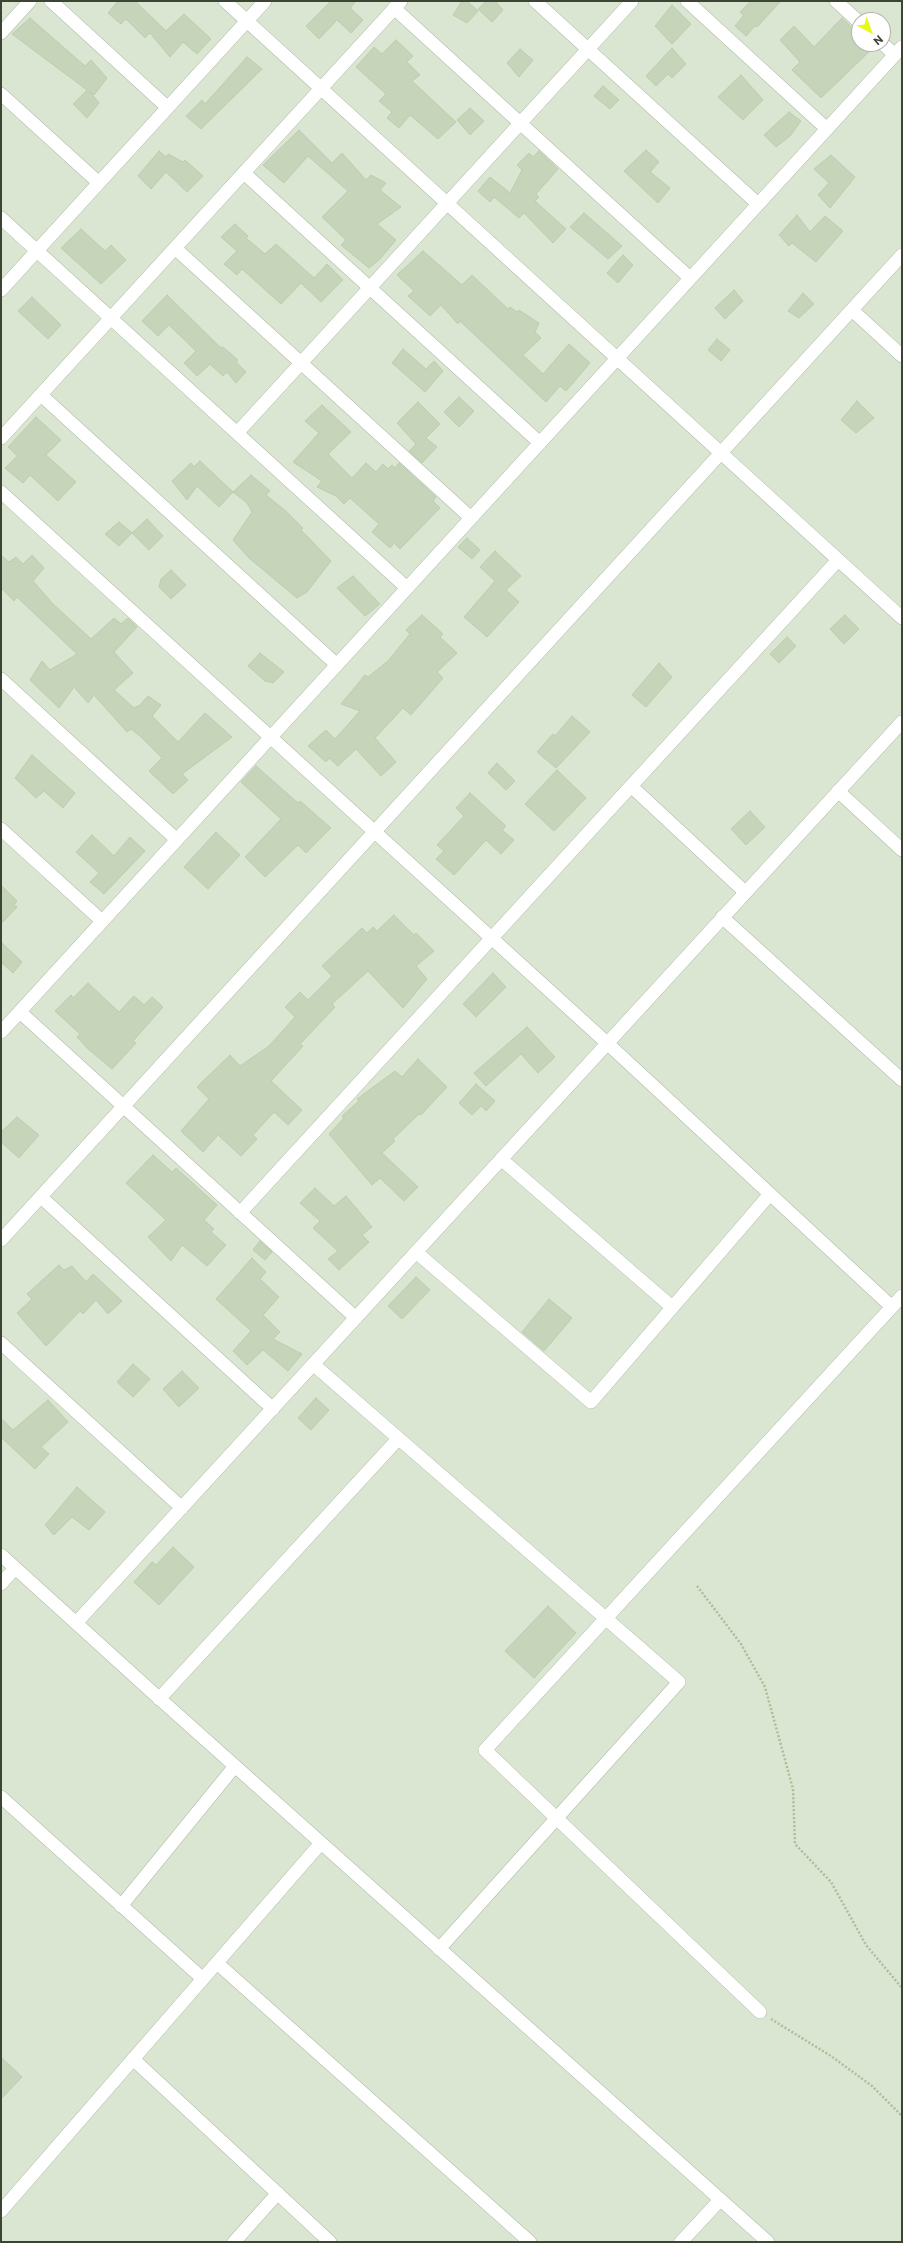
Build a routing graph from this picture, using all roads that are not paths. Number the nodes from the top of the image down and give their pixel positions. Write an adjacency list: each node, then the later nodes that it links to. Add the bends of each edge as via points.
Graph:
1 (30, 1): 12 (street)
2 (51, 1): 17 (street)
3 (225, 1): 11 (street)
4 (265, 1): 11 (street)
5 (535, 1): 13 (street)
6 (632, 1): 13 (street)
7 (687, 1): 19 (street)
8 (836, 1): 10 (street)
9 (398, 4): 15 (street); 18 (street)
10 (851, 15)
11 (247, 21): 15 (street); 17 (street)
12 (1, 33)
13 (588, 49): 18 (street); 23 (street)
14 (898, 51): 19 (street)
15 (321, 88): 20 (street); 22 (street)
16 (1, 94): 21 (street)
17 (168, 108): 21 (street)
18 (521, 123): 22 (street); 28 (street)
19 (827, 129): 23 (street)
20 (244, 173): 25 (street); 29 (street)
21 (99, 183): 26 (street)
22 (447, 204): 29 (street); 34 (street)
23 (758, 204): 28 (street)
24 (1, 218): 26 (street)
25 (175, 248): 32 (street); 35 (street)
26 (37, 251): 30 (street); 32 (street)
27 (902, 255): 31 (street)
28 (690, 278): 34 (street)
29 (370, 288): 35 (street); 39 (street)
30 (1, 290)
31 (852, 310): 33 (street); 40 (street)
32 (111, 318): 36 (street); 37 (street)
33 (902, 356)
34 (617, 358): 39 (street); 40 (street)
35 (301, 363): 37 (street); 42 (street)
36 (41, 395): 38 (street); 46 (street)
37 (237, 433): 44 (street)
38 (1, 438)
39 (540, 443): 42 (street)
40 (721, 453): 43 (street); 53 (street)
41 (1, 492): 49 (street)
42 (471, 518): 44 (street)
43 (838, 560): 45 (street); 50 (street)
44 (407, 588): 46 (street)
45 (902, 618)
46 (337, 665): 49 (street)
47 (1, 679): 54 (street)
48 (902, 722): 51 (street)
49 (271, 737): 53 (street); 54 (street)
50 (631, 786): 56 (street); 59 (street)
51 (838, 791): 55 (street); 56 (street)
52 (1, 830): 58 (street)
53 (375, 832): 59 (street); 64 (street)
54 (177, 840): 58 (street)
55 (902, 850)
56 (745, 892): 57 (street)
57 (722, 917): 62 (street); 63 (street)
58 (102, 921): 60 (street)
59 (492, 938): 62 (street); 68 (street)
60 (20, 1012): 61 (street); 64 (street)
61 (1, 1032)
62 (607, 1043): 65 (street); 66 (street)
63 (899, 1072)
64 (123, 1106): 67 (street); 68 (street)
65 (501, 1158): 70 (street); 72 (street)
66 (770, 1194): 72 (street); 73 (street)
67 (40, 1197): 69 (street); 77 (street)
68 (240, 1213): 74 (street)
69 (1, 1240)
70 (416, 1252): 72 (street, via 591,1402); 74 (street)
71 (902, 1296): 73 (street)
72 (672, 1307)
73 (892, 1307): 83 (street)
74 (356, 1318): 76 (street)
75 (1, 1343): 79 (street)
76 (313, 1364): 77 (street); 78 (street)
77 (273, 1409): 79 (street)
78 (398, 1439): 83 (street); 85 (street)
79 (182, 1508): 84 (street)
80 (1, 1555): 81 (street)
81 (15, 1568): 82 (street); 84 (street)
82 (1, 1584)
83 (605, 1619): 88 (street, via 485,1750); 88 (street, via 679,1682)
84 (76, 1623): 85 (street)
85 (159, 1699): 86 (street)
86 (235, 1766): 89 (street); 90 (street)
87 (1, 1797): 90 (street)
88 (557, 1818): 91 (street); 94 (street)
89 (321, 1843): 91 (street); 92 (street)
90 (121, 1906): 93 (street)
91 (439, 1949): 97 (street)
92 (217, 1963): 93 (street); 101 (street)
93 (203, 1979): 95 (street)
94 (760, 2012)
95 (133, 2059): 96 (street); 98 (street)
96 (278, 2193): 99 (street); 100 (street)
97 (720, 2200): 102 (street); 103 (street)
98 (1, 2211)
99 (234, 2242)
100 (330, 2242)
101 (530, 2242)
102 (681, 2242)
103 (768, 2242)

